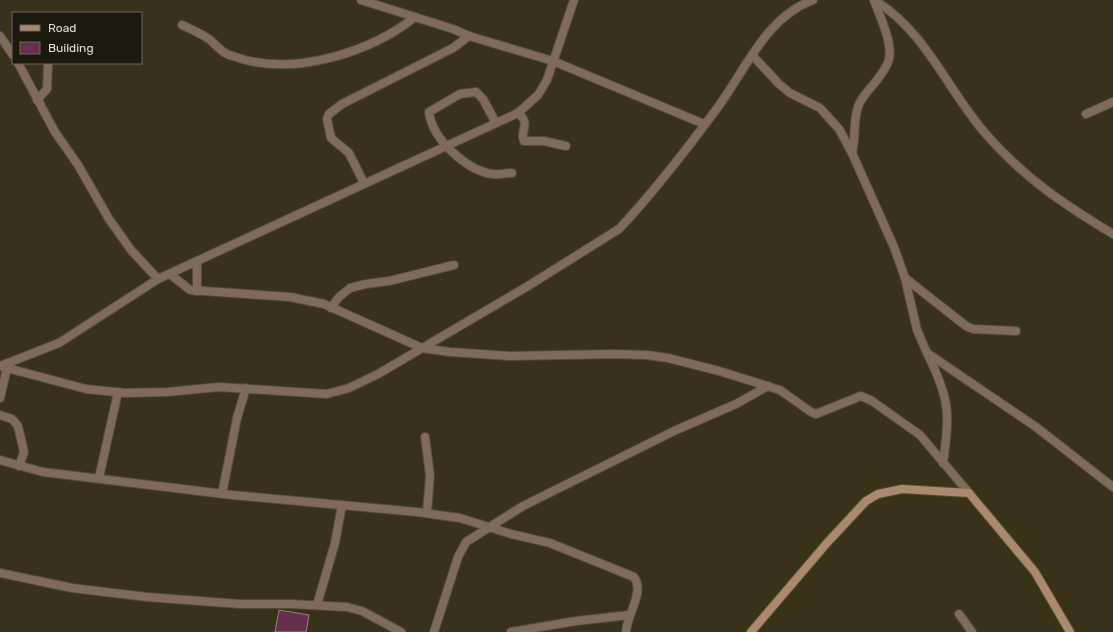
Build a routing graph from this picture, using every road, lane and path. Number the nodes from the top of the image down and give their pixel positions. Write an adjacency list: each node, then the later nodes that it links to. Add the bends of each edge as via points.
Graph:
1 (361, 0): 5 (street)
2 (574, 0): 11 (street)
3 (813, 0): 10 (street, via 784,15 762,40)
4 (874, 0): 22 (street, via 890,49 889,59 884,71 858,106); 25 (street, via 905,23 984,132 1034,182)
5 (415, 17): 6 (street, via 392,32 345,54 296,63 272,64 252,62 225,53 199,32); 8 (street, via 453,28)
6 (182, 25)
7 (0, 36): 9 (street)
8 (469, 36): 11 (street); 24 (street, via 453,48 342,104 329,114 327,119 331,138 349,153)
9 (12, 54)
10 (753, 56): 19 (street); 22 (street, via 790,93 820,108 829,116)
11 (553, 61): 16 (street, via 547,80 538,95); 19 (street)
12 (19, 64): 14 (street)
13 (48, 64): 14 (street, via 47,90)
14 (37, 100): 30 (street, via 109,219 131,250)
15 (1113, 102): 17 (street)
16 (518, 113): 18 (street); 21 (street, via 525,121 524,142 544,141)
17 (1086, 114)
18 (496, 123): 20 (street); 20 (street, via 478,93 471,91 460,94 429,112 431,122)
19 (704, 124): 34 (street, via 646,200 619,229)
20 (447, 146): 23 (street, via 464,161 483,172); 24 (street)
21 (566, 146)
22 (852, 152): 29 (street)
23 (512, 173)
24 (364, 183): 26 (street)
25 (1113, 234)
26 (198, 261): 28 (street); 31 (street)
27 (454, 265): 32 (street, via 397,280 350,288)
28 (170, 274): 30 (street); 31 (street, via 186,288)
29 (905, 278): 33 (street, via 966,326 973,329); 35 (street, via 917,330)
30 (158, 279): 36 (street, via 60,343)
31 (197, 291): 32 (street, via 290,297 310,300)
32 (331, 308): 34 (street)
33 (1016, 331)
34 (422, 348): 37 (street, via 510,356 647,355 718,371); 38 (street, via 378,374 349,388 327,394)
35 (927, 353): 44 (street, via 938,376 948,408); 47 (street, via 1036,427)
36 (2, 367): 39 (street, via 73,386); 40 (street)
37 (768, 386): 44 (street, via 780,390 816,414 852,398 867,398 920,435); 52 (street, via 736,404 674,431 524,506)
38 (246, 388): 39 (street); 49 (street, via 237,418)
39 (118, 392): 46 (street)
40 (0, 398)
41 (0, 415): 45 (street, via 12,419 18,426 24,452)
42 (425, 437): 51 (street, via 430,475)
43 (0, 460): 45 (street)
44 (943, 463): 48 (street)
45 (19, 466): 46 (street, via 43,472)
46 (99, 478): 49 (street)
47 (1113, 487)
48 (969, 493): 61 (main road, via 902,489 878,494 866,501); 63 (main road, via 1035,572)
49 (222, 494): 50 (street)
50 (342, 505): 51 (street); 54 (street, via 335,543)
51 (427, 513): 52 (street, via 460,518)
52 (488, 527): 56 (street, via 550,543 634,577 639,589); 58 (street, via 466,542 462,549)
53 (0, 573): 54 (street, via 72,588 148,597 240,604)
54 (318, 605): 57 (street, via 362,611)
55 (959, 614): 62 (street)
56 (628, 615): 59 (street); 60 (street)
57 (401, 632)
58 (434, 632)
59 (511, 632)
60 (626, 632)
61 (751, 632)
62 (972, 632)
63 (1070, 632)

